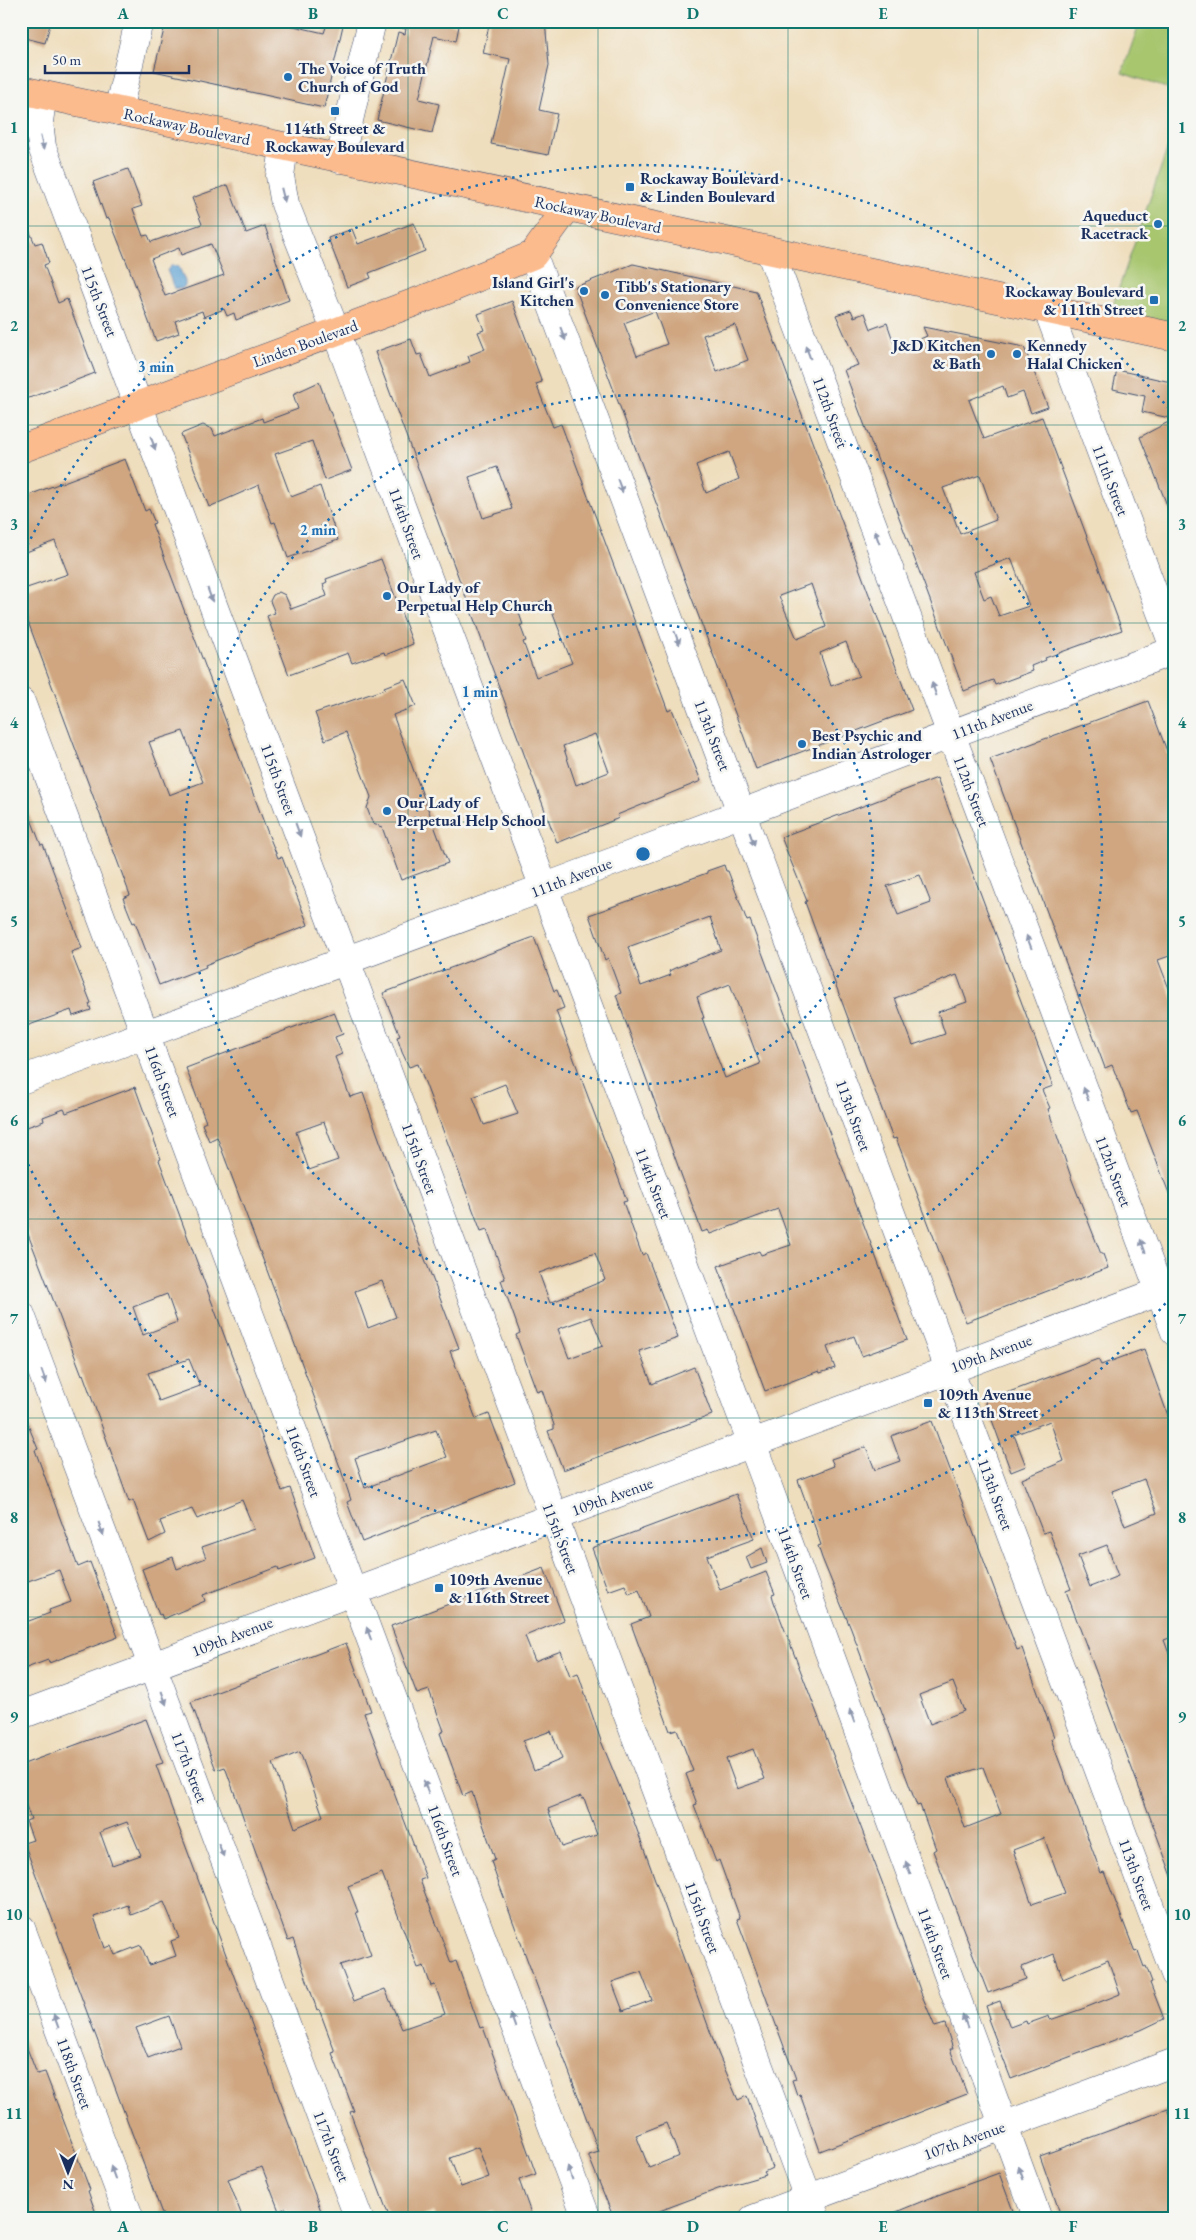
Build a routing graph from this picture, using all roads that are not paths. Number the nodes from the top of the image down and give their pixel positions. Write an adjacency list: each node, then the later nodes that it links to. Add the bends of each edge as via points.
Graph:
1 (139, 21): 4 (street)
2 (372, 21): 6 (street)
3 (32, 93): 4 (main road, Rockaway Boulevard); 13 (street, 115th Street, one-way to 13, via 42,147)
4 (118, 111): 5 (main road, Rockaway Boulevard)
5 (284, 147): 6 (main road, Rockaway Boulevard); 11 (street, 114th Street, one-way to 11, via 280,176 284,199)
6 (340, 159): 7 (main road, Rockaway Boulevard)
7 (567, 208): 8 (main road, Rockaway Boulevard); 9 (main road)
8 (770, 251): 10 (main road, Rockaway Boulevard); 17 (street, 112th Street, one-way to 8)
9 (533, 255): 11 (main road, Linden Boulevard); 18 (street, 113th Street, one-way to 18)
10 (1048, 310): 12 (main road, Rockaway Boulevard); 15 (street, 111th Street)
11 (336, 332): 13 (main road, Linden Boulevard); 19 (street, 114th Street)
12 (1175, 337)
13 (139, 405): 14 (main road, Linden Boulevard); 20 (street, 115th Street, one-way to 20)
14 (21, 449)
15 (1175, 650): 17 (street, 111th Avenue)
16 (21, 702): 21 (street, 116th Street)
17 (951, 735): 18 (street, 111th Avenue); 23 (street, 112th Street, one-way to 17)
18 (742, 813): 19 (street, 111th Avenue); 26 (street, 113th Street, one-way to 26)
19 (543, 888): 20 (street, 111th Avenue); 27 (street, 114th Street)
20 (346, 960): 21 (street, 111th Avenue); 28 (street, 115th Street)
21 (145, 1034): 22 (street, 111th Avenue); 29 (street, 116th Street)
22 (21, 1080)
23 (1167, 1289): 25 (street, 112th Street); 26 (street, 109th Avenue)
24 (21, 1315): 30 (street, 117th Street, one-way to 30)
25 (1175, 1332)
26 (949, 1369): 27 (street, 109th Avenue); 33 (street, 113th Street)
27 (752, 1444): 28 (street, 109th Avenue); 35 (street, 114th Street, one-way to 27)
28 (554, 1517): 29 (street, 109th Avenue); 36 (street, 115th Street)
29 (353, 1591): 30 (street, 109th Avenue); 39 (street, 116th Street, one-way to 29)
30 (152, 1666): 31 (street, 109th Avenue); 38 (street, 117th Street, one-way to 38)
31 (21, 1715)
32 (21, 1928): 37 (street, 118th Street, one-way to 32)
33 (1175, 1974)
34 (1175, 2062): 35 (street, 107th Avenue)
35 (1003, 2125): 36 (street, 107th Avenue); 41 (street, 114th Street, one-way to 35)
36 (812, 2208): 40 (street, 107th Avenue)
37 (130, 2219)
38 (359, 2219)
39 (587, 2219)
40 (753, 2219)
41 (1038, 2219)

